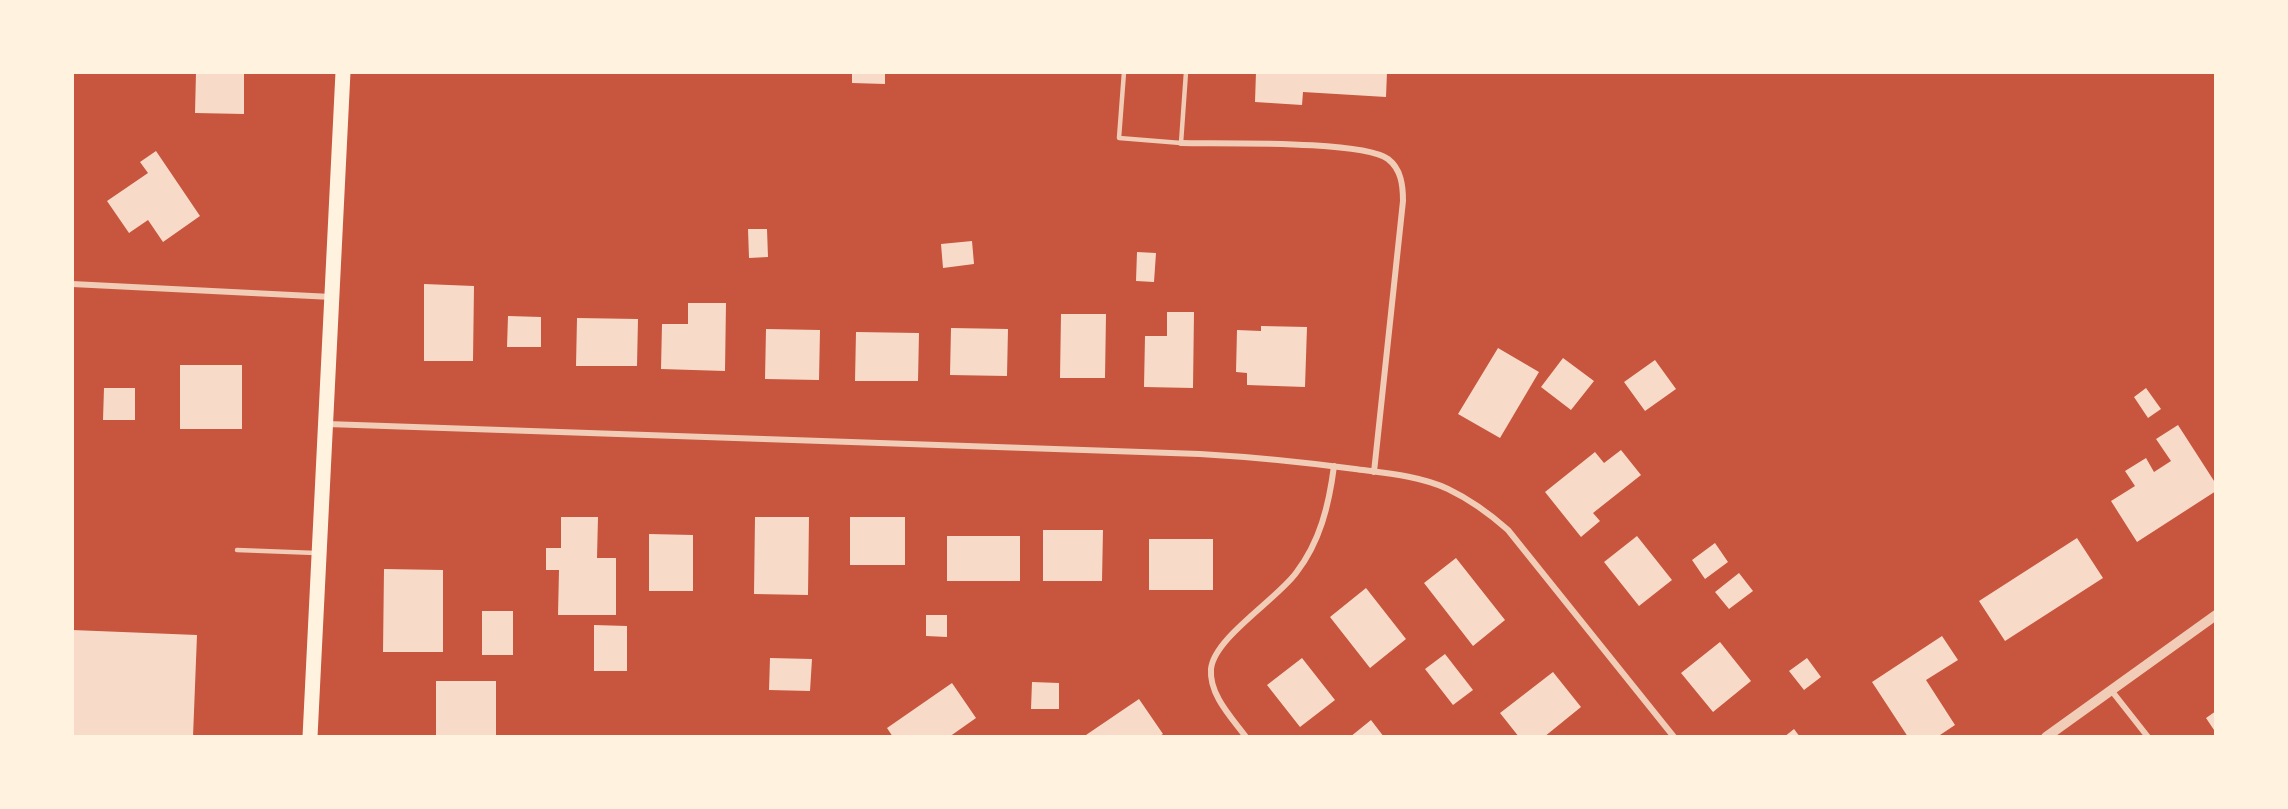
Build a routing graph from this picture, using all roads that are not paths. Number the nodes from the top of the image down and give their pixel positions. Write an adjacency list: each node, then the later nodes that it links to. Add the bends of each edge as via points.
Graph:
1 (343, 72): 6 (main road)
2 (1124, 72): 4 (lane, via 1119,138)
3 (1186, 72): 4 (lane)
4 (1181, 143): 9 (street, via 1356,149 1385,157 1400,175 1403,201)
5 (72, 284): 6 (street)
6 (332, 297): 7 (main road)
7 (325, 424): 8 (street, via 1200,454); 11 (main road)
8 (1334, 466): 9 (street); 15 (street, via 1325,516 1296,574 1231,635 1214,658 1211,668 1216,693)
9 (1374, 472): 16 (street, via 1446,488 1502,524)
10 (237, 550): 11 (lane)
11 (319, 553): 14 (main road)
12 (2216, 615): 13 (street)
13 (2111, 690): 17 (street); 18 (street)
14 (310, 737)
15 (1246, 737)
16 (1674, 737)
17 (2046, 737)
18 (2148, 737)

